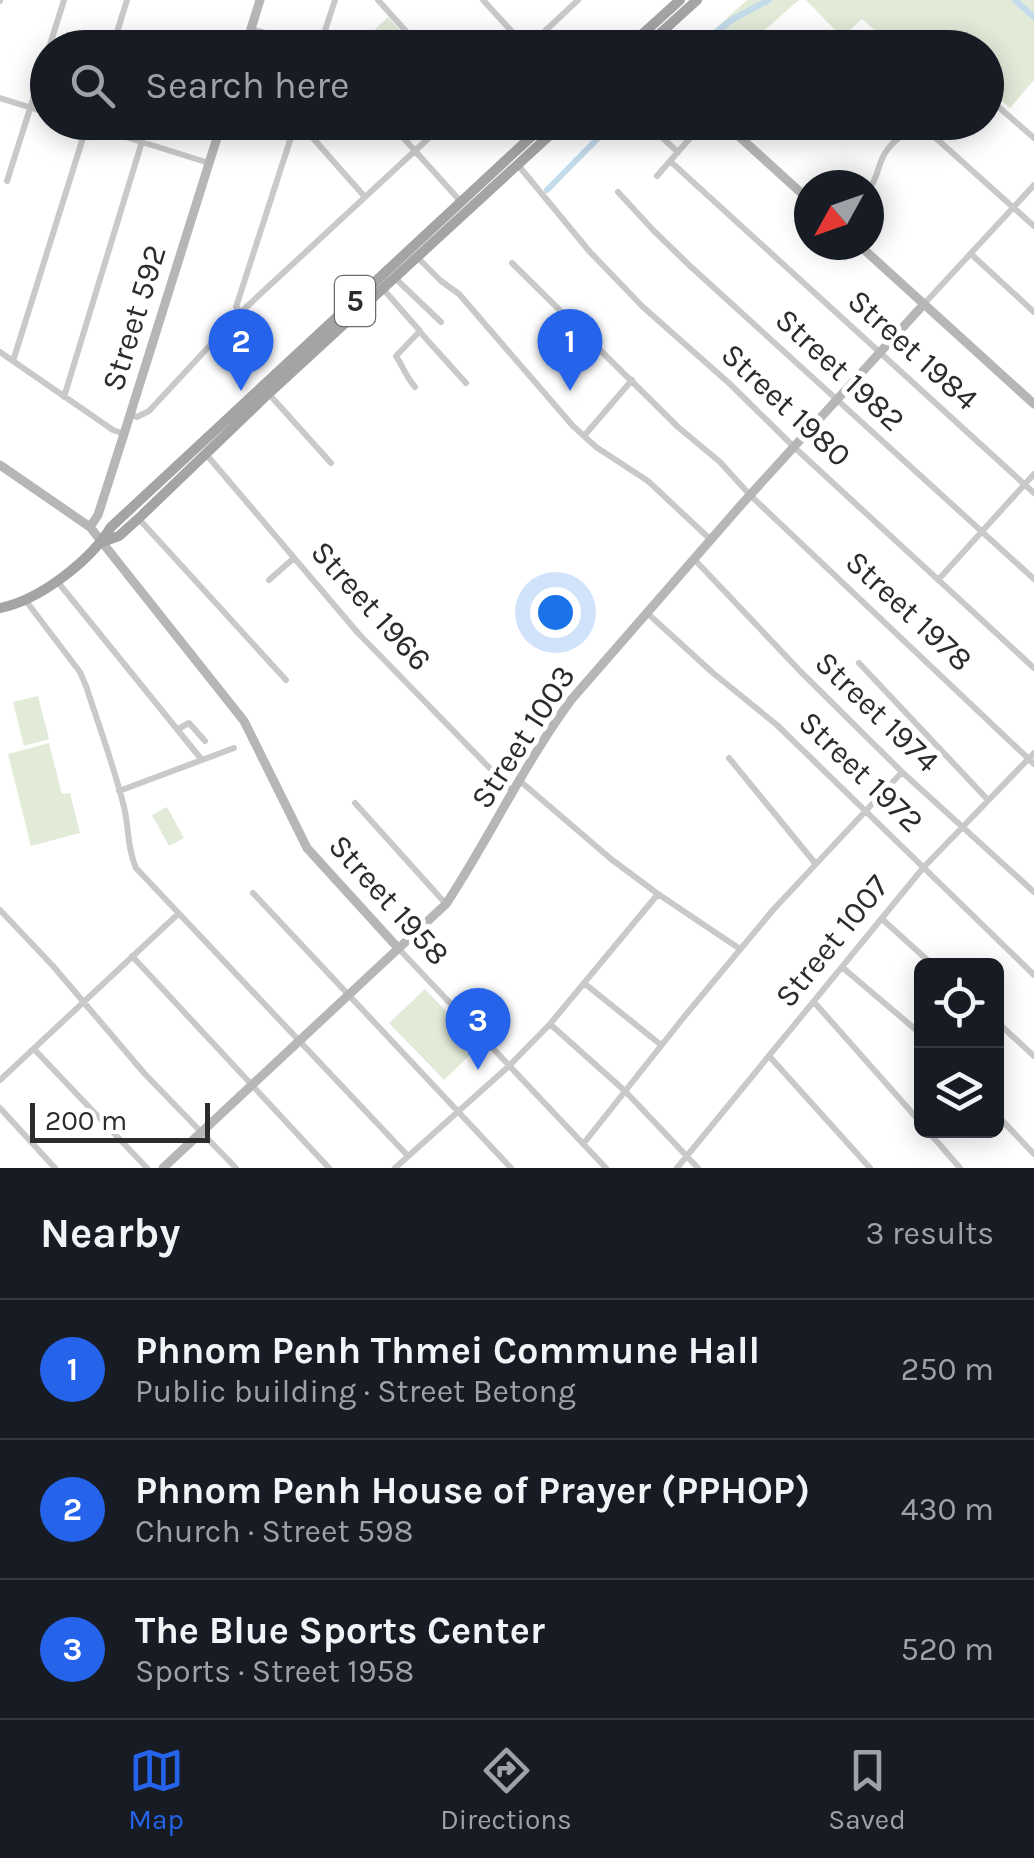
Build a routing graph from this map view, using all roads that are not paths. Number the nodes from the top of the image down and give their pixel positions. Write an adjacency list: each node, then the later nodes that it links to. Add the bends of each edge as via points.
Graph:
1 (64, 0): 11 (street)
2 (128, 0): 12 (street)
3 (260, 0): 10 (street)
4 (335, 0): 14 (street)
5 (378, 0): 15 (street)
6 (483, 0): 16 (street)
7 (680, 0): 18 (main road)
8 (576, 1): 17 (street)
9 (694, 1): 19 (main road)
10 (251, 29): 13 (street)
11 (54, 30)
12 (118, 30)
13 (255, 30)
14 (325, 30)
15 (405, 30)
16 (510, 30)
17 (546, 30)
18 (656, 30)
19 (661, 30)
20 (0, 98): 21 (street)
21 (30, 108): 47 (street)
22 (1004, 112): 23 (street)
23 (1034, 138)
24 (83, 140): 68 (street)
25 (133, 140): 39 (street)
26 (142, 140): 39 (street)
27 (216, 140): 43 (street, Street 592)
28 (290, 140): 62 (street, via 236,307)
29 (315, 140): 51 (street)
30 (405, 140): 40 (street)
31 (427, 140): 40 (street)
32 (529, 140): 52 (main road, 5)
33 (545, 140): 44 (main road, 5)
34 (665, 140): 41 (street)
35 (688, 140): 41 (street)
36 (743, 140): 49 (street)
37 (897, 140): 45 (street)
38 (938, 140): 53 (street)
39 (141, 143): 43 (street); 73 (street)
40 (415, 151): 51 (street); 52 (street)
41 (678, 152): 42 (street)
42 (670, 161): 46 (street); 67 (street, Street 1984)
43 (209, 163): 76 (street, Street 592)
44 (518, 165): 52 (main road, 5); 79 (street, Street 1980, via 644,307)
45 (879, 170)
46 (657, 176)
47 (7, 181)
48 (1034, 185): 53 (street, Street 1003)
49 (794, 186)
50 (618, 192): 74 (street, Street 1982)
51 (365, 197): 62 (street)
52 (465, 206): 56 (main road, 5); 72 (main road, 5)
53 (1013, 208): 54 (street); 55 (street, Street 1003)
54 (1034, 226)
55 (971, 254): 61 (street, Street 1003); 63 (street)
56 (418, 258): 59 (main road, 5); 78 (street, via 459,294)
57 (875, 260): 61 (street)
58 (512, 263): 69 (street, Street 1978)
59 (396, 279): 60 (main road, 5); 64 (street)
60 (384, 290): 65 (street); 72 (main road, 5)
61 (924, 304): 67 (street, Street 1003); 75 (street)
62 (241, 312): 76 (street, via 149,411)
63 (1034, 312)
64 (441, 322)
65 (420, 332): 70 (street); 71 (street, via 396,356)
66 (0, 352): 68 (street)
67 (879, 353): 74 (street, Street 1003); 84 (street, Street 1984)
68 (13, 361): 73 (street)
69 (632, 380): 78 (street); 86 (street, Street 1978)
70 (466, 383)
71 (414, 387)
72 (266, 390): 80 (main road, 5); 81 (street)
73 (64, 397): 77 (street)
74 (836, 400): 79 (street, Street 1003); 89 (street, Street 1982)
75 (1034, 404)
76 (130, 414): 77 (street, Street 592)
77 (124, 434): 88 (street, Street 592)
78 (584, 436): 90 (street, via 648,481)
79 (794, 446): 86 (street, Street 1003); 96 (street, Street 1980)
80 (203, 451): 87 (main road, 5); 91 (main road, 5, via 111,527); 92 (street, Street 1966)
81 (331, 463)
82 (0, 465): 88 (street, Street 1958)
83 (1034, 474): 84 (street)
84 (1024, 484): 85 (street, Street 1984); 89 (street)
85 (1034, 494)
86 (750, 495): 90 (street, Street 1003); 108 (street, Street 1978)
87 (138, 518): 91 (main road, 5); 103 (street)
88 (90, 528): 91 (street, Street 1958)
89 (982, 532): 94 (street, Street 1982); 96 (street)
90 (710, 540): 93 (street, Street 1003)
91 (102, 542): 97 (main road, 5); 127 (street, Street 1958, via 244,721 314,857)
92 (294, 558): 95 (street); 113 (street, Street 1966)
93 (694, 559): 100 (street, Street 1003); 110 (street, Street 1974)
94 (1034, 579)
95 (269, 580)
96 (938, 580): 102 (street, Street 1980)
97 (57, 581): 98 (main road, 5); 104 (street)
98 (26, 601): 99 (main road, 5); 112 (street, via 80,672)
99 (0, 608)
100 (646, 612): 111 (street, Street 1003, via 571,700); 116 (street, Street 1972)
101 (859, 663): 114 (street)
102 (1034, 668)
103 (286, 680)
104 (178, 729): 105 (street, via 189,724); 109 (street)
105 (205, 741)
106 (234, 748): 109 (street)
107 (729, 758): 118 (street)
108 (1032, 759): 114 (street, Street 1007)
109 (202, 760): 112 (street)
110 (902, 772): 116 (street); 117 (street, Street 1974)
111 (520, 781): 113 (street, Street 1003); 122 (street)
112 (120, 790): 125 (street, via 136,868)
113 (513, 792): 123 (street, Street 1003)
114 (988, 800): 117 (street, Street 1007)
115 (355, 803): 123 (street)
116 (865, 812): 118 (street); 119 (street, Street 1972)
117 (961, 827): 119 (street, Street 1007); 120 (street, Street 1974)
118 (815, 863): 128 (street)
119 (923, 868): 126 (street, Street 1007); 132 (street, Street 1972)
120 (1034, 892)
121 (253, 893): 134 (street)
122 (658, 894): 128 (street); 133 (street)
123 (446, 904): 127 (street, Street 1003)
124 (0, 910): 136 (street)
125 (178, 914): 129 (street); 140 (street)
126 (882, 919): 130 (street); 131 (street, Street 1007)
127 (398, 948): 134 (street, Street 1003); 145 (street, Street 1958)
128 (740, 949): 141 (street)
129 (132, 956): 136 (street); 147 (street)
130 (925, 958)
131 (842, 967): 135 (street, Street 1007); 138 (street)
132 (1034, 975)
133 (584, 983): 137 (street); 141 (street)
134 (349, 994): 140 (street, Street 1003); 150 (street)
135 (814, 1002): 144 (street, Street 1007); 151 (street)
136 (83, 1003): 142 (street); 153 (street)
137 (550, 1024): 145 (street); 148 (street)
138 (914, 1028)
139 (1004, 1028): 143 (street)
140 (299, 1041): 147 (street, Street 1003); 157 (street)
141 (661, 1045): 148 (street)
142 (34, 1048): 146 (street); 160 (street)
143 (1034, 1056)
144 (770, 1057): 158 (street, Street 1007); 169 (street)
145 (509, 1066): 150 (street); 155 (street, Street 1958)
146 (0, 1080)
147 (252, 1086): 153 (street, Street 1003); 163 (street)
148 (624, 1091): 155 (street); 158 (street)
149 (0, 1108): 159 (street)
150 (458, 1111): 157 (street); 165 (street)
151 (914, 1115)
152 (1004, 1122): 156 (street)
153 (202, 1132): 161 (street, Street 1003); 162 (street)
154 (934, 1138): 170 (street)
155 (584, 1143): 166 (street, Street 1958)
156 (1034, 1154)
157 (408, 1156): 164 (street)
158 (687, 1156): 167 (street, Street 1007); 168 (street)
159 (56, 1168)
160 (147, 1168)
161 (163, 1168)
162 (236, 1168)
163 (329, 1168)
164 (395, 1168)
165 (511, 1168)
166 (606, 1168)
167 (677, 1168)
168 (698, 1168)
169 (870, 1168)
170 (960, 1168)

